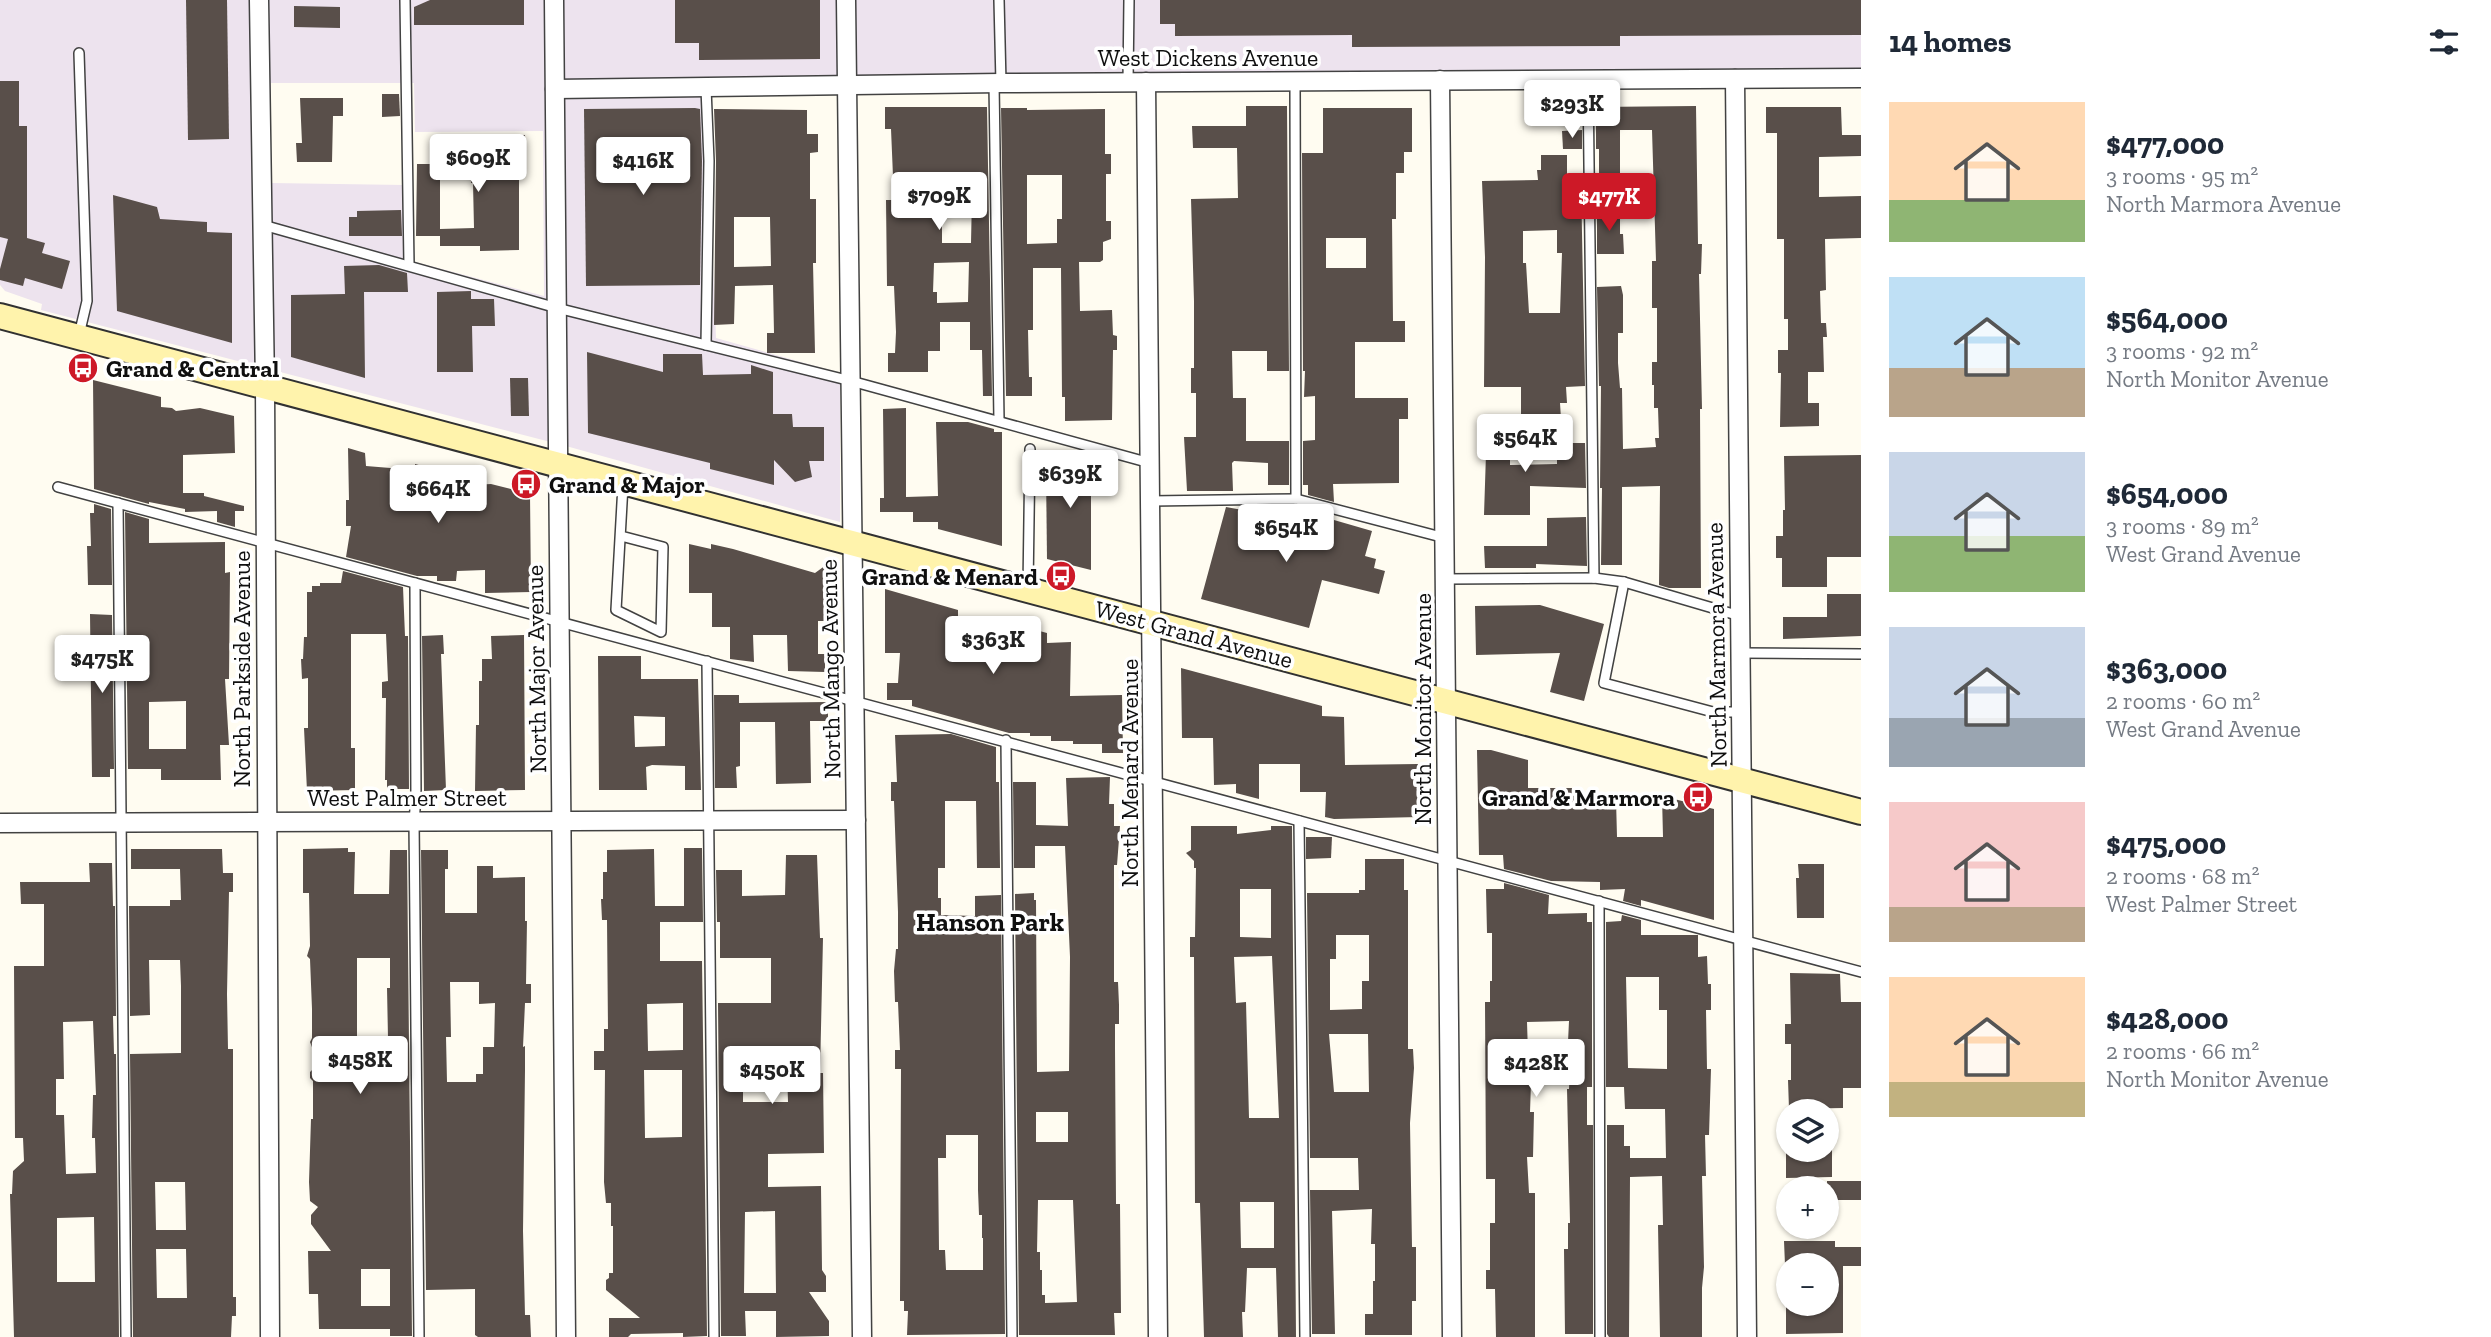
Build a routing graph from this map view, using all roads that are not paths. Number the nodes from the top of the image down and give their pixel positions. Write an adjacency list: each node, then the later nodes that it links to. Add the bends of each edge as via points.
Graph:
1 (260, 0): 18 (street, North Parkside Avenue)
2 (405, 0): 19 (lane)
3 (554, 0): 17 (street, North Major Avenue)
4 (846, 0): 15 (street, North Mango Avenue)
5 (999, 0): 14 (lane)
6 (1129, 0): 13 (lane)
7 (79, 53): 22 (lane, via 87,301)
8 (1861, 78): 9 (street, West Dickens Avenue)
9 (1735, 79): 11 (street, West Dickens Avenue); 44 (street, North Marmora Avenue)
10 (1440, 80): 11 (street, West Dickens Avenue); 12 (street, West Dickens Avenue); 36 (street, North Monitor Avenue)
11 (1588, 80): 39 (lane)
12 (1295, 81): 13 (street, West Dickens Avenue); 32 (lane)
13 (1137, 82): 14 (street, West Dickens Avenue); 28 (street, North Menard Avenue)
14 (997, 83): 15 (street, West Dickens Avenue); 26 (lane)
15 (847, 86): 16 (street, West Dickens Avenue); 24 (street, North Mango Avenue)
16 (706, 88): 17 (street, West Dickens Avenue); 23 (lane)
17 (555, 89): 20 (street, North Major Avenue)
18 (262, 225): 19 (lane); 25 (street, North Parkside Avenue)
19 (409, 265): 20 (lane)
20 (557, 308): 23 (lane); 29 (street, North Major Avenue)
21 (0, 316): 22 (main road, West Grand Avenue)
22 (79, 337): 25 (main road, West Grand Avenue)
23 (706, 345): 24 (lane)
24 (851, 381): 26 (lane); 38 (street, North Mango Avenue)
25 (265, 386): 29 (main road, West Grand Avenue); 37 (street, North Parkside Avenue)
26 (999, 420): 28 (lane)
27 (1030, 449): 43 (lane)
28 (1150, 463): 33 (street, North Menard Avenue)
29 (558, 464): 30 (main road, West Grand Avenue); 45 (street, North Major Avenue)
30 (623, 482): 35 (lane); 38 (main road, West Grand Avenue)
31 (58, 487): 34 (lane)
32 (1296, 499): 33 (lane); 36 (lane)
33 (1151, 501): 46 (street, North Menard Avenue)
34 (118, 503): 37 (lane); 62 (lane)
35 (621, 536): 35 (lane, via 616,610 661,632 663,547)
36 (1445, 538): 40 (street, North Monitor Avenue)
37 (265, 542): 42 (lane); 63 (street, North Parkside Avenue)
38 (854, 543): 43 (main road, West Grand Avenue); 50 (street, North Mango Avenue)
39 (1594, 578): 40 (lane); 41 (lane)
40 (1445, 579): 51 (street, North Monitor Avenue)
41 (1624, 582): 44 (lane); 52 (lane, via 1604,683 1713,712)
42 (415, 583): 45 (lane); 59 (lane)
43 (1028, 590): 46 (main road, West Grand Avenue)
44 (1740, 616): 47 (street, North Marmora Avenue)
45 (559, 622): 49 (lane); 60 (street, North Major Avenue)
46 (1153, 623): 51 (main road, West Grand Avenue); 55 (street, North Menard Avenue)
47 (1740, 653): 48 (lane); 52 (street, North Marmora Avenue)
48 (1861, 654)
49 (707, 661): 50 (lane); 57 (lane)
50 (855, 701): 53 (lane); 58 (street, North Mango Avenue)
51 (1446, 701): 54 (main road, West Grand Avenue); 65 (street, North Monitor Avenue)
52 (1741, 712): 54 (street, North Marmora Avenue)
53 (1006, 740): 55 (lane); 75 (lane)
54 (1741, 780): 56 (main road, West Grand Avenue); 67 (street, North Marmora Avenue)
55 (1152, 781): 61 (lane); 76 (street, North Menard Avenue)
56 (1861, 812)
57 (709, 820): 58 (street, West Palmer Street); 60 (street, West Palmer Street); 73 (lane)
58 (856, 820): 74 (street, North Mango Avenue)
59 (414, 821): 60 (street, West Palmer Street); 63 (street, West Palmer Street); 71 (lane)
60 (562, 821): 72 (street, North Major Avenue)
61 (1299, 821): 65 (lane); 77 (lane)
62 (119, 822): 63 (street, West Palmer Street); 64 (street, West Palmer Street); 69 (lane)
63 (266, 822): 70 (street, North Parkside Avenue)
64 (0, 823)
65 (1447, 860): 66 (lane); 78 (street, North Monitor Avenue)
66 (1599, 901): 67 (lane); 79 (lane)
67 (1743, 940): 68 (lane); 80 (street, North Marmora Avenue)
68 (1861, 972)
69 (126, 1337)
70 (270, 1337)
71 (419, 1337)
72 (566, 1337)
73 (714, 1337)
74 (862, 1337)
75 (1013, 1337)
76 (1158, 1337)
77 (1305, 1337)
78 (1452, 1337)
79 (1600, 1337)
80 (1747, 1337)

